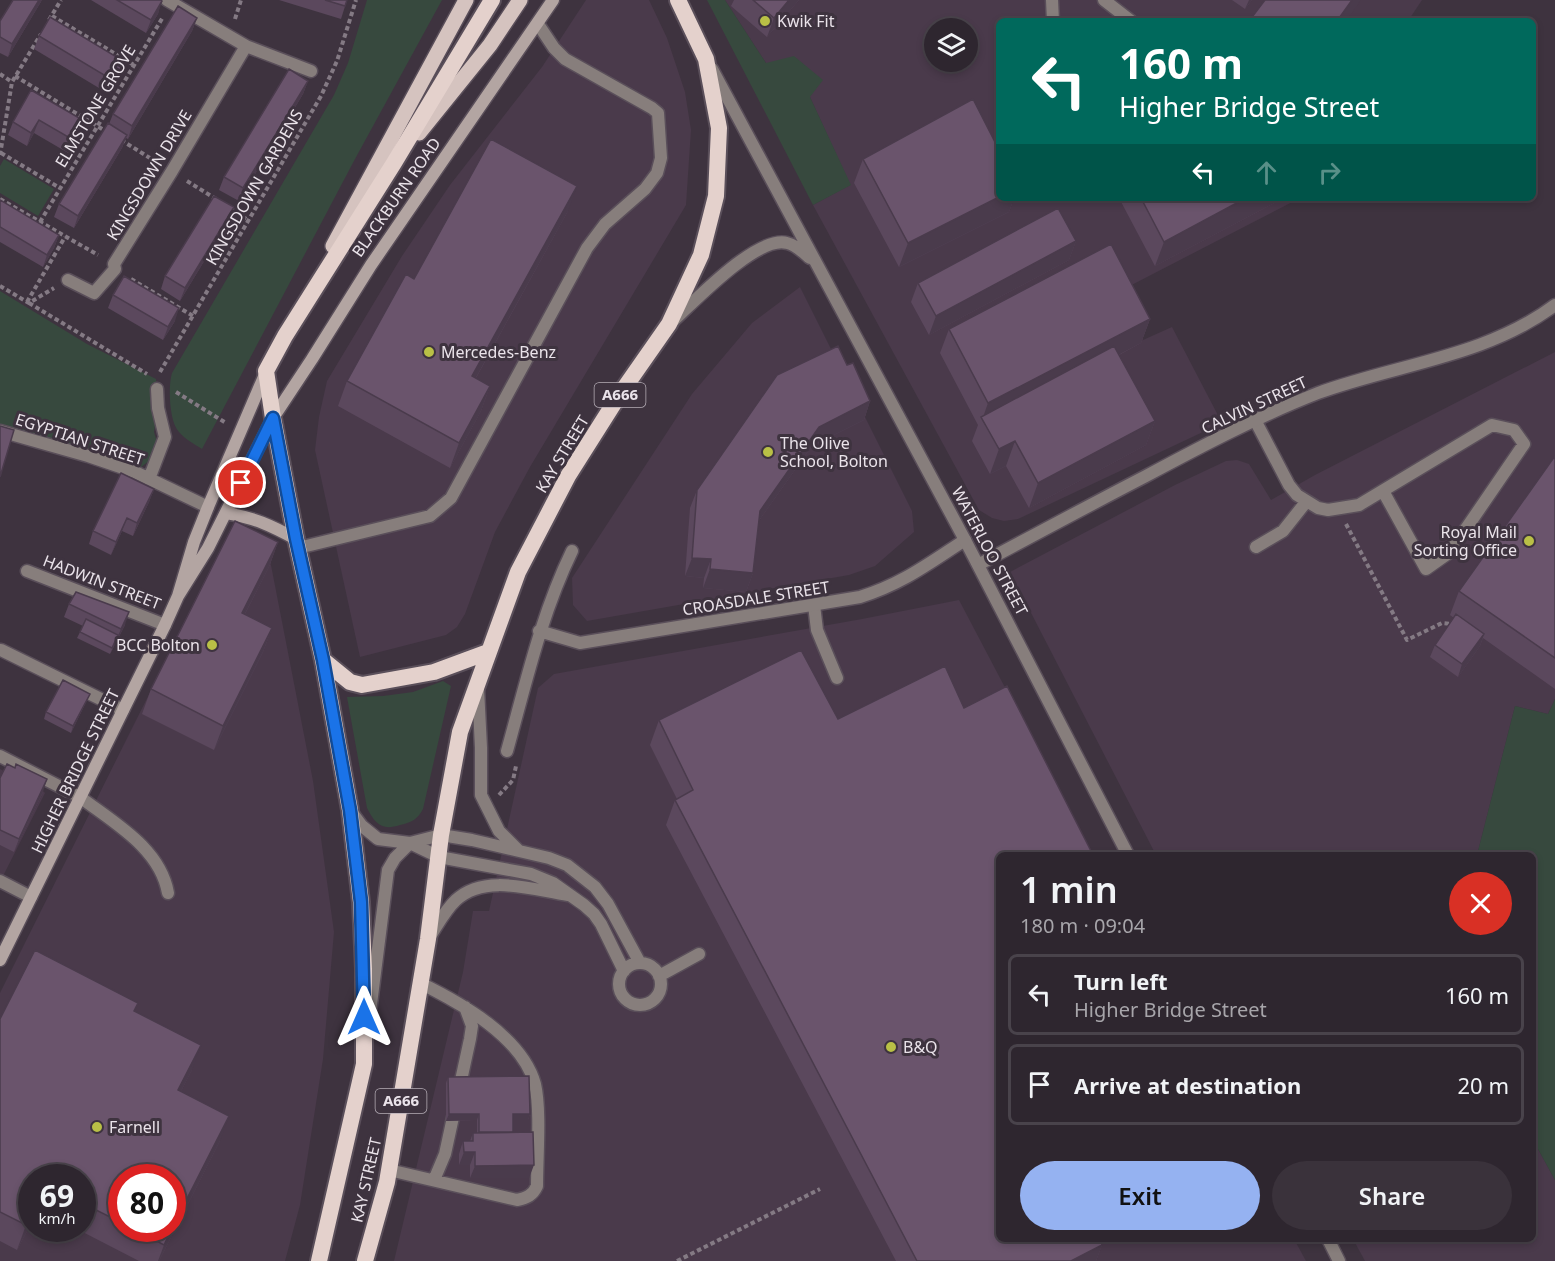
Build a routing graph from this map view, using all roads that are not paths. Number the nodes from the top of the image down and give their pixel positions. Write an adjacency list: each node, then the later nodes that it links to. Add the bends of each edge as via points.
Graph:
1 (466, 0): 20 (main road)
2 (492, 0): 15 (highway, BLACKBURN ROAD)
3 (520, 0): 15 (main road, via 490,45)
4 (553, 0): 11 (main road, BLACKBURN ROAD)
5 (1052, 0): 9 (street)
6 (1104, 0): 10 (street)
7 (169, 2): 12 (street)
8 (679, 2): 13 (highway, KAY STREET / A666)
9 (1053, 18)
10 (1127, 18)
11 (538, 24): 23 (main road, BLACKBURN ROAD, via 371,265); 32 (street, via 566,58 658,113 661,158 657,173 645,189 605,224 587,248 451,498 430,516)
12 (246, 46): 14 (street); 17 (street, KINGSDOWN DRIVE, via 115,266 94,292)
13 (706, 59): 16 (street, WATERLOO STREET); 19 (highway, KAY STREET / A666, via 719,128 716,196 701,255)
14 (311, 71)
15 (394, 163): 20 (highway, BLACKBURN ROAD)
16 (818, 265): 19 (street, via 787,242 762,246); 31 (street, WATERLOO STREET)
17 (68, 280)
18 (1555, 305): 24 (street, CALVIN STREET, via 1524,325 1451,355 1318,393)
19 (669, 324): 42 (highway, KAY STREET / A666, via 568,476 518,572)
20 (285, 336): 21 (highway, BLACKBURN ROAD)
21 (266, 371): 23 (highway, KAY STREET / A666); 29 (main road, HIGHER BRIDGE STREET)
22 (157, 384): 26 (street, EGYPTIAN STREET, via 165,437)
23 (273, 418): 30 (main road, HIGHER BRIDGE STREET); 32 (highway, KAY STREET / A666)
24 (1255, 420): 28 (street, via 1289,485); 35 (street, CALVIN STREET)
25 (0, 431): 26 (street, EGYPTIAN STREET)
26 (149, 478): 29 (street, EGYPTIAN STREET)
27 (1383, 491): 27 (street, via 1492,425 1514,430 1524,444 1450,552 1425,569); 28 (street, via 1359,505 1337,510)
28 (1306, 502): 33 (street, via 1283,531)
29 (208, 507): 37 (main road, HIGHER BRIDGE STREET)
30 (226, 513): 32 (main road, via 268,524); 37 (main road, HIGHER BRIDGE STREET)
31 (965, 540): 35 (street, WATERLOO STREET); 38 (street, CROASDALE STREET, via 884,590)
32 (297, 543): 43 (highway, KAY STREET / A666)
33 (1256, 547)
34 (572, 551): 40 (street)
35 (978, 565): 54 (street, WATERLOO STREET)
36 (27, 571): 39 (street, HADWIN STREET)
37 (178, 596): 39 (main road, HIGHER BRIDGE STREET)
38 (814, 605): 40 (street, CROASDALE STREET, via 580,644); 44 (street, via 817,630)
39 (165, 625): 46 (main road, HIGHER BRIDGE STREET)
40 (539, 631): 47 (street)
41 (1, 650): 46 (street)
42 (488, 652): 43 (highway, via 434,672 362,685 350,682); 45 (highway, KAY STREET / A666)
43 (323, 660): 50 (highway, KAY STREET / A666)
44 (837, 678)
45 (477, 680): 51 (highway, KAY STREET / A666, via 460,732); 53 (street, via 481,795 499,831)
46 (123, 710): 49 (main road, HIGHER BRIDGE STREET)
47 (507, 751)
48 (1, 759): 49 (street)
49 (80, 797): 57 (street, via 152,856 165,878); 59 (main road, HIGHER BRIDGE STREET)
50 (350, 810): 52 (street, via 378,839); 68 (highway, KAY STREET / A666, via 361,902)
51 (441, 835): 52 (street); 53 (street); 55 (highway, KAY STREET / A666)
52 (410, 843): 55 (street); 68 (street, KAY STREET / A666, via 388,870)
53 (520, 852): 63 (street, via 567,865 595,887)
54 (1126, 852)
55 (439, 857): 58 (street, via 531,874); 60 (highway, KAY STREET / A666)
56 (0, 881): 59 (street)
57 (168, 893)
58 (572, 896): 60 (street, via 483,886 455,901); 64 (street, via 602,924)
59 (31, 897): 62 (main road, HIGHER BRIDGE STREET)
60 (428, 939): 66 (highway, KAY STREET / A666)
61 (699, 954): 65 (street)
62 (0, 960)
63 (640, 963): 64 (street); 65 (street, via 651,966)
64 (624, 971): 65 (street, via 621,992 630,1002 642,1005 654,999 660,987)
65 (659, 976)
66 (420, 983): 67 (street); 69 (highway, KAY STREET / A666)
67 (465, 1007): 70 (street, via 472,1026 470,1039 446,1154); 70 (street, via 521,1055 534,1083 537,1186 527,1198 517,1200)
68 (363, 1064): 72 (highway, KAY STREET / A666)
69 (389, 1170): 70 (street); 73 (highway, KAY STREET / A666)
70 (434, 1180)
71 (1330, 1242): 74 (street)
72 (319, 1261)
73 (365, 1261)
74 (1339, 1261)

